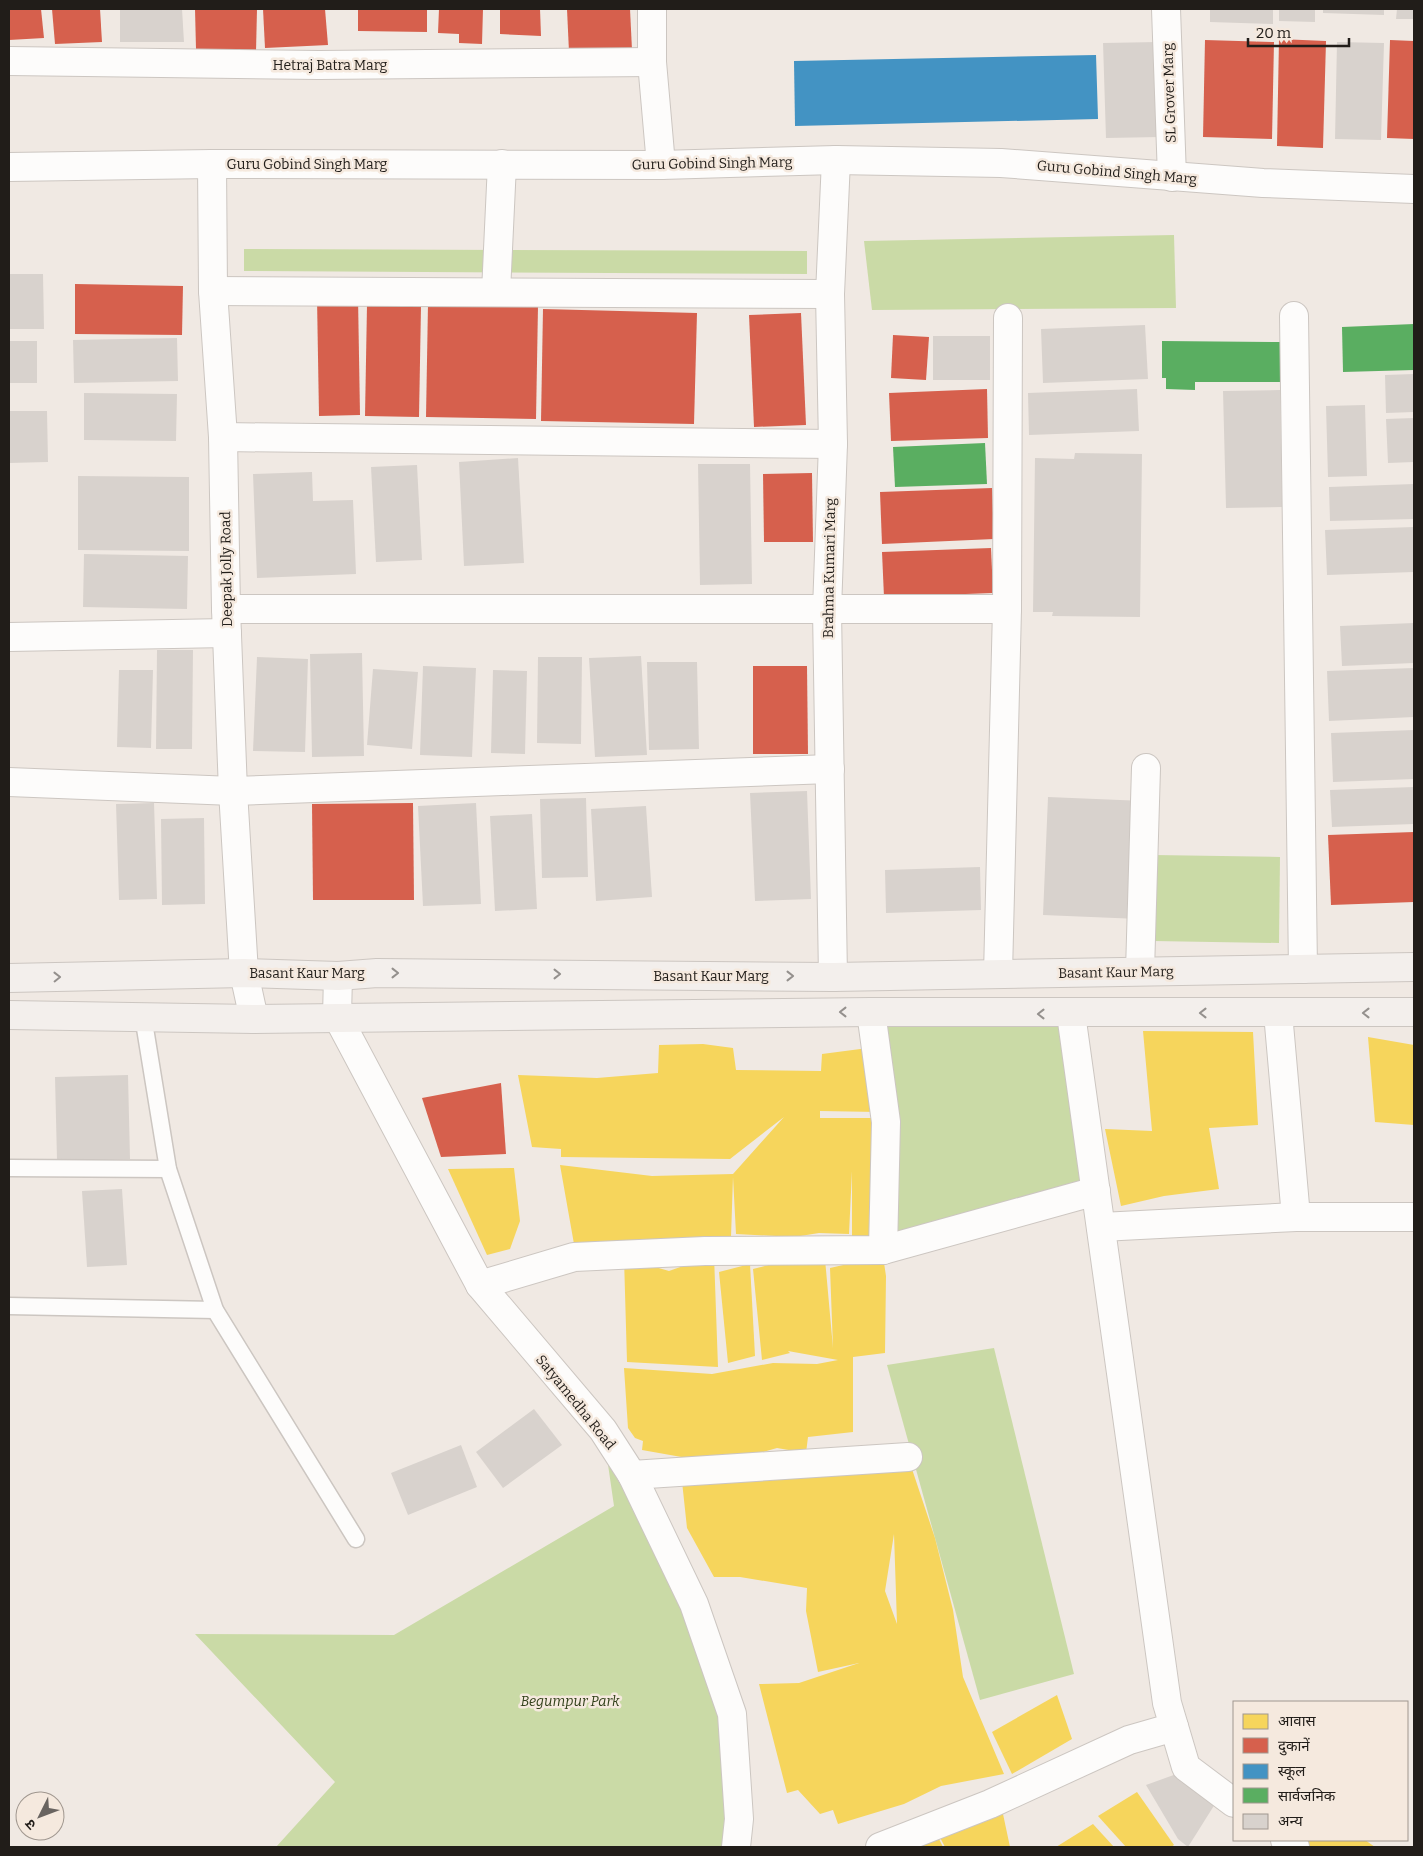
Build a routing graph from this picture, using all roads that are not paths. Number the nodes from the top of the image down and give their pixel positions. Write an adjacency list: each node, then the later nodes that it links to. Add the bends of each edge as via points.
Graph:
1 (652, 9): 4 (street)
2 (1166, 9): 10 (street, SL Grover Marg)
3 (9, 61): 4 (street, Hetraj Batra Marg, via 319,66)
4 (652, 62): 8 (street)
5 (836, 160): 8 (street, Guru Gobind Singh Marg); 10 (street, Guru Gobind Singh Marg, via 1001,163); 14 (street, Brahma Kumari Marg)
6 (212, 164): 7 (street, Guru Gobind Singh Marg); 9 (street, Guru Gobind Singh Marg); 12 (street, Deepak Jolly Road)
7 (502, 164): 8 (street, Guru Gobind Singh Marg); 13 (street)
8 (661, 164)
9 (9, 167)
10 (1172, 177): 11 (street, Guru Gobind Singh Marg)
11 (1414, 189)
12 (213, 291): 13 (street); 17 (street, Deepak Jolly Road)
13 (496, 292): 14 (street)
14 (830, 294): 18 (street, Brahma Kumari Marg)
15 (1294, 316): 28 (street)
16 (1008, 318): 19 (street)
17 (223, 437): 18 (street); 21 (street, Deepak Jolly Road)
18 (833, 444): 20 (street, Brahma Kumari Marg)
19 (1007, 609): 20 (street); 31 (street)
20 (827, 610): 21 (street); 24 (street, Brahma Kumari Marg)
21 (226, 621): 22 (street); 26 (street, Deepak Jolly Road)
22 (9, 637)
23 (1146, 768): 29 (street)
24 (830, 769): 26 (street); 33 (street, Brahma Kumari Marg)
25 (9, 782): 26 (street)
26 (233, 791): 30 (street, Deepak Jolly Road)
27 (1414, 967): 28 (main road, Basant Kaur Marg)
28 (1303, 969): 29 (main road, Basant Kaur Marg)
29 (1140, 971): 31 (main road, Basant Kaur Marg)
30 (244, 973): 32 (main road, Basant Kaur Marg); 34 (main road, Basant Kaur Marg, one-way to 30); 42 (street, Deepak Jolly Road)
31 (998, 974): 33 (main road, Basant Kaur Marg)
32 (338, 976): 33 (main road, Basant Kaur Marg, one-way to 33, via 376,973); 41 (street)
33 (833, 976)
34 (9, 978)
35 (871, 1012): 38 (main road, one-way to 35); 41 (main road, one-way to 41); 49 (street, via 886,1122)
36 (1414, 1012): 37 (main road, one-way to 37)
37 (1278, 1013): 38 (main road, one-way to 38); 46 (street)
38 (1071, 1014): 45 (street)
39 (9, 1015): 40 (main road)
40 (144, 1016): 42 (main road); 44 (lane)
41 (337, 1016): 42 (main road); 50 (street, Satyamedha Road)
42 (254, 1019)
43 (9, 1168): 44 (lane)
44 (168, 1169): 52 (lane)
45 (1096, 1191): 48 (street); 49 (street)
46 (1296, 1217): 47 (street); 48 (street)
47 (1414, 1217)
48 (1101, 1227): 56 (street, via 1167,1703)
49 (883, 1250): 50 (street, via 705,1251 574,1257)
50 (480, 1285): 54 (street, Satyamedha Road, via 603,1430)
51 (9, 1306): 52 (lane)
52 (215, 1310): 55 (lane)
53 (908, 1457): 54 (street)
54 (632, 1475): 58 (street, Satyamedha Road, via 694,1604 732,1714)
55 (356, 1539)
56 (1174, 1727): 57 (street, via 1186,1767); 59 (street, via 1129,1740 990,1804)
57 (1233, 1802)
58 (740, 1845)
59 (880, 1847)

